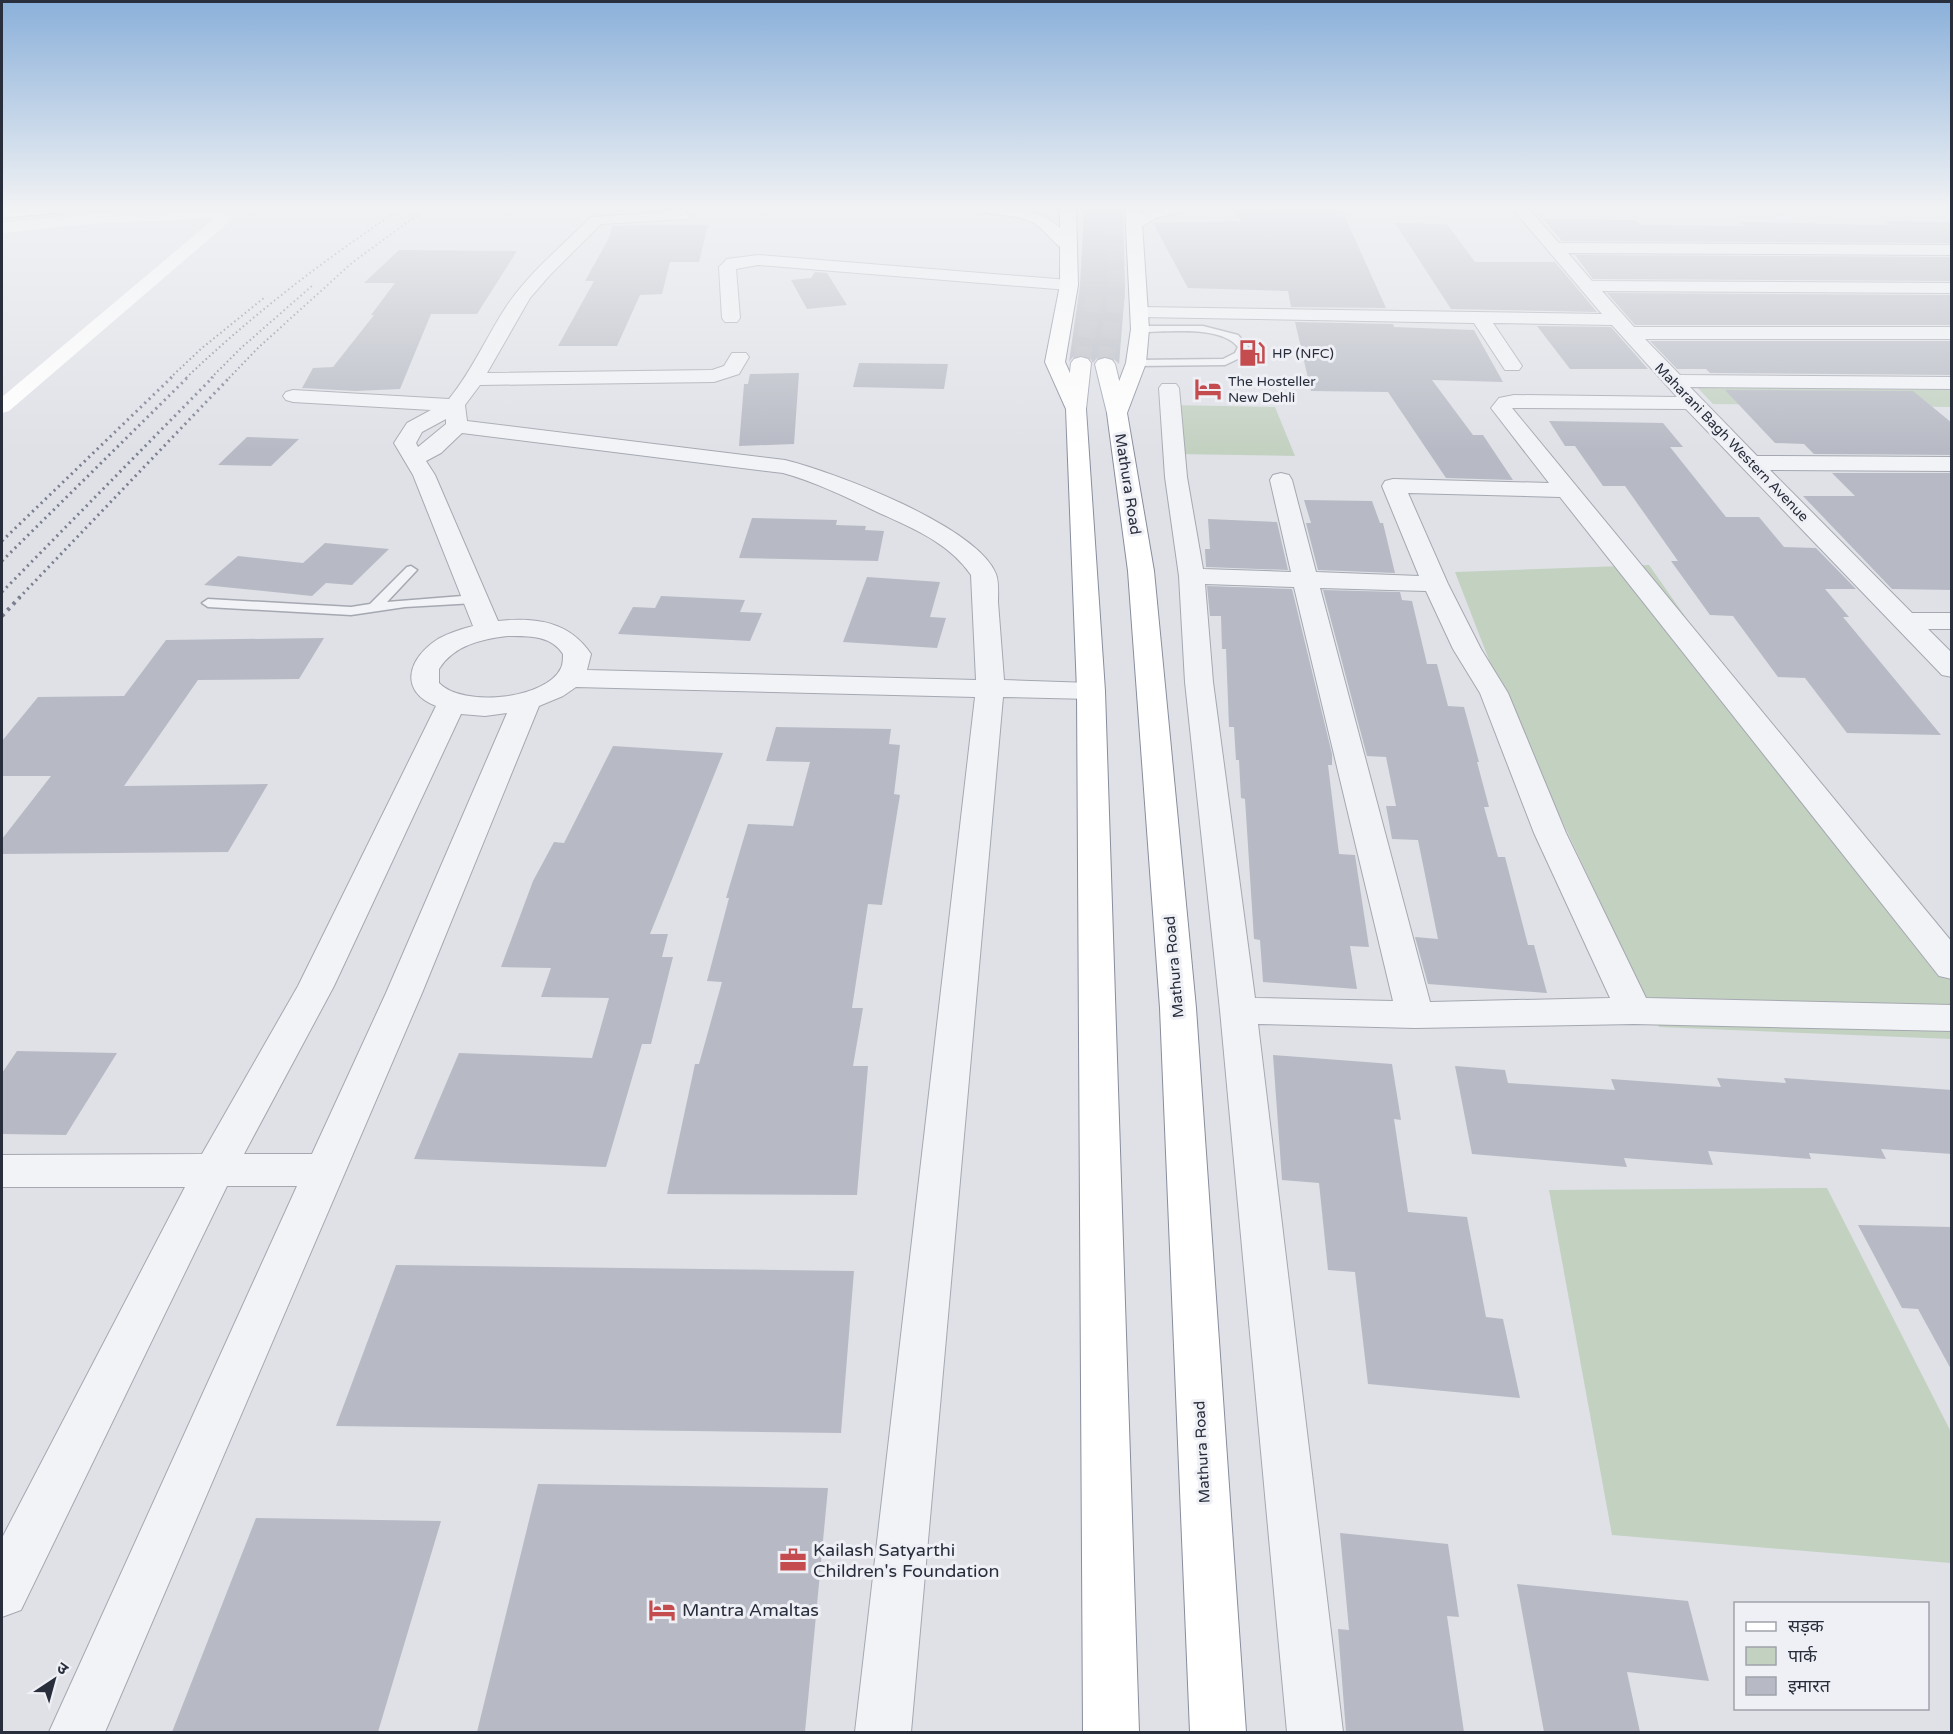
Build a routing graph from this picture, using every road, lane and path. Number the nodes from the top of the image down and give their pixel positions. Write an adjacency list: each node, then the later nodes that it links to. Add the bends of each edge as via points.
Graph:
1 (141, 289): 21 (main road)
2 (530, 289): 15 (street)
3 (729, 289): 7 (street)
4 (1068, 289): 22 (main road, via 1055,362)
5 (1132, 289): 11 (main road, Mathura Road)
6 (1590, 289): 9 (street, Maharani Bagh Western Avenue)
7 (731, 318)
8 (1480, 318): 9 (street); 11 (street); 14 (street)
9 (1623, 327): 10 (street); 16 (street, Maharani Bagh Western Avenue)
10 (1952, 333)
11 (1130, 342): 11 (lane, via 1203,329 1235,337 1243,346 1239,355 1225,362); 56 (main road, Mathura Road, via 1117,413 1141,571 1178,1008)
12 (739, 357): 15 (street, via 732,370 714,376)
13 (1081, 363): 22 (main road)
14 (1512, 366)
15 (474, 379): 23 (street)
16 (1675, 381): 17 (street); 20 (street, Maharani Bagh Western Avenue)
17 (1952, 383)
18 (1169, 388): 29 (street, via 1176,477)
19 (293, 396): 23 (street)
20 (1692, 403): 24 (street, Maharani Bagh Western Avenue); 27 (street, via 1514,401 1502,405)
21 (2, 407)
22 (1076, 409): 41 (main road)
23 (456, 415): 32 (street, via 433,448 415,458); 40 (street, via 785,467 848,489 933,529 952,541 984,575)
24 (1753, 463): 25 (street); 35 (street, Maharani Bagh Western Avenue)
25 (1952, 465)
26 (1281, 480): 30 (street)
27 (1567, 490): 31 (street, via 1393,486); 44 (street)
28 (411, 570): 34 (lane)
29 (1192, 576): 30 (street); 45 (street, via 1198,682)
30 (1304, 578): 31 (street); 47 (street)
31 (1435, 584): 46 (street, via 1494,693 1550,832)
32 (475, 599): 34 (lane); 37 (street)
33 (208, 603): 34 (lane, via 351,611)
34 (375, 607)
35 (1904, 621): 36 (street); 38 (street, Maharani Bagh Western Avenue)
36 (1952, 621)
37 (488, 630): 39 (street, via 536,629 562,637 577,654); 43 (street, via 453,643 426,666 423,679 427,688)
38 (1952, 669)
39 (570, 678): 40 (street); 42 (street)
40 (990, 687): 41 (street); 54 (street)
41 (1091, 691): 55 (main road)
42 (527, 700): 43 (street, via 474,707); 50 (street)
43 (452, 703): 49 (street, via 316,986)
44 (1952, 967)
45 (1238, 1010): 47 (street); 57 (street)
46 (1634, 1011): 47 (street); 48 (street)
47 (1415, 1015)
48 (1952, 1018)
49 (215, 1169): 50 (street); 51 (street); 52 (street)
50 (326, 1170): 53 (street)
51 (2, 1171)
52 (2, 1590)
53 (77, 1732)
54 (883, 1732)
55 (1111, 1732)
56 (1218, 1732)
57 (1315, 1732)

